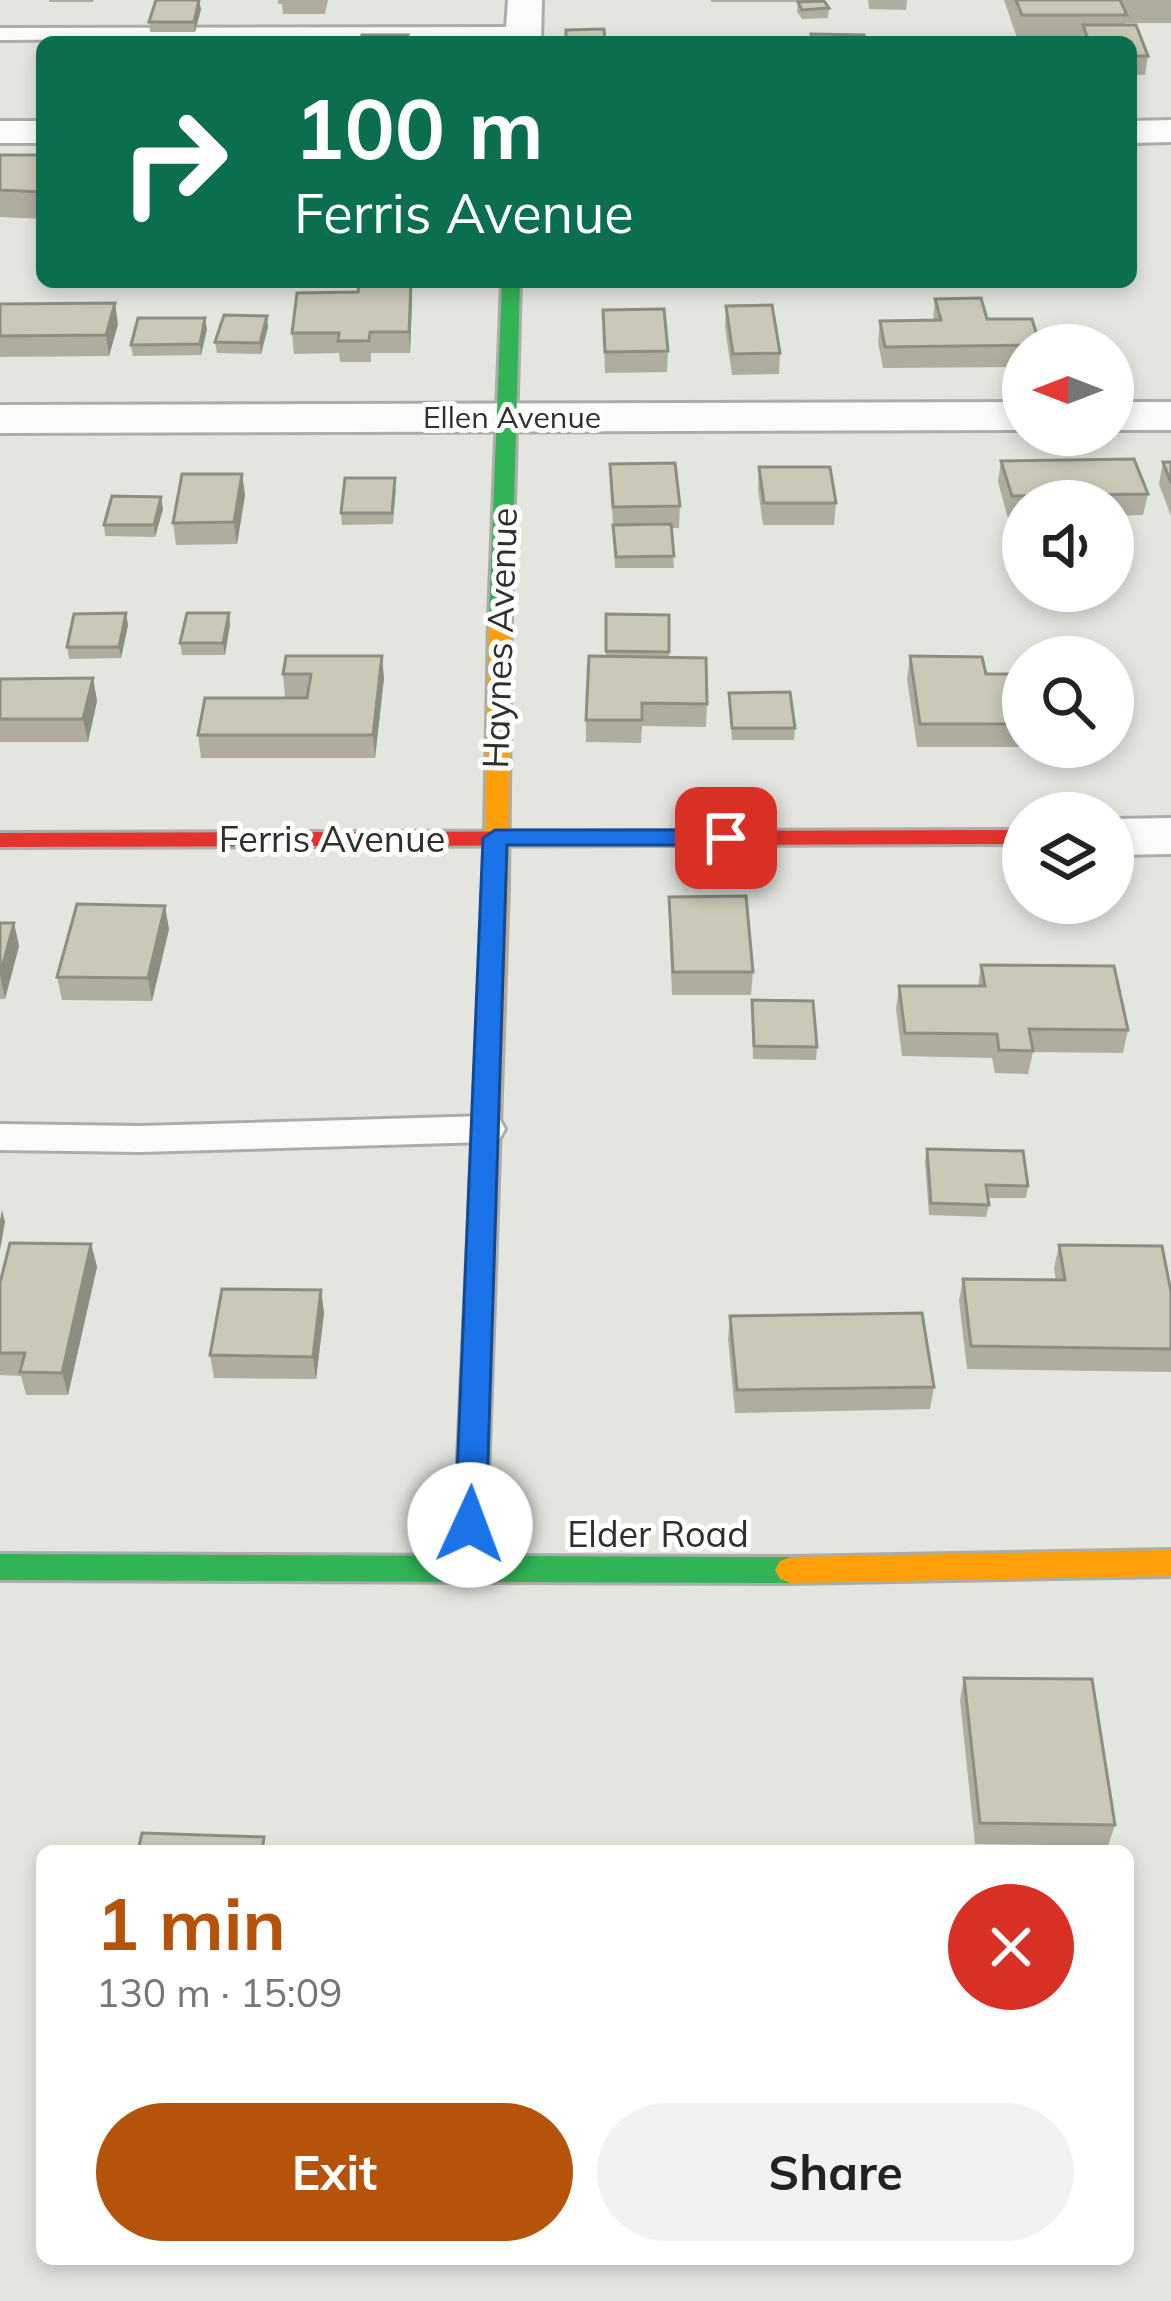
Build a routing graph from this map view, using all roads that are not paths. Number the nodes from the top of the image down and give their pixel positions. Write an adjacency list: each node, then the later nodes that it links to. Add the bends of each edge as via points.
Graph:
1 (524, 24): 2 (lane)
2 (0, 34)
3 (1171, 131): 6 (street)
4 (0, 132): 5 (street)
5 (36, 132)
6 (1137, 132)
7 (512, 288): 11 (street, Haynes Avenue)
8 (1002, 416): 11 (street, Ellen Avenue)
9 (1134, 416): 10 (street)
10 (1171, 416)
11 (506, 418): 12 (street, Ellen Avenue); 16 (street, Haynes Avenue)
12 (0, 419)
13 (1171, 836): 15 (street)
14 (1002, 837): 16 (street, Ferris Avenue)
15 (1134, 837)
16 (495, 838): 17 (street, Ferris Avenue); 18 (street, Haynes Avenue)
17 (0, 840)
18 (487, 1129): 19 (lane); 22 (street, Haynes Avenue)
19 (0, 1137)
20 (1171, 1563): 22 (street, Elder Road)
21 (0, 1567): 22 (street, Elder Road)
22 (469, 1569)

